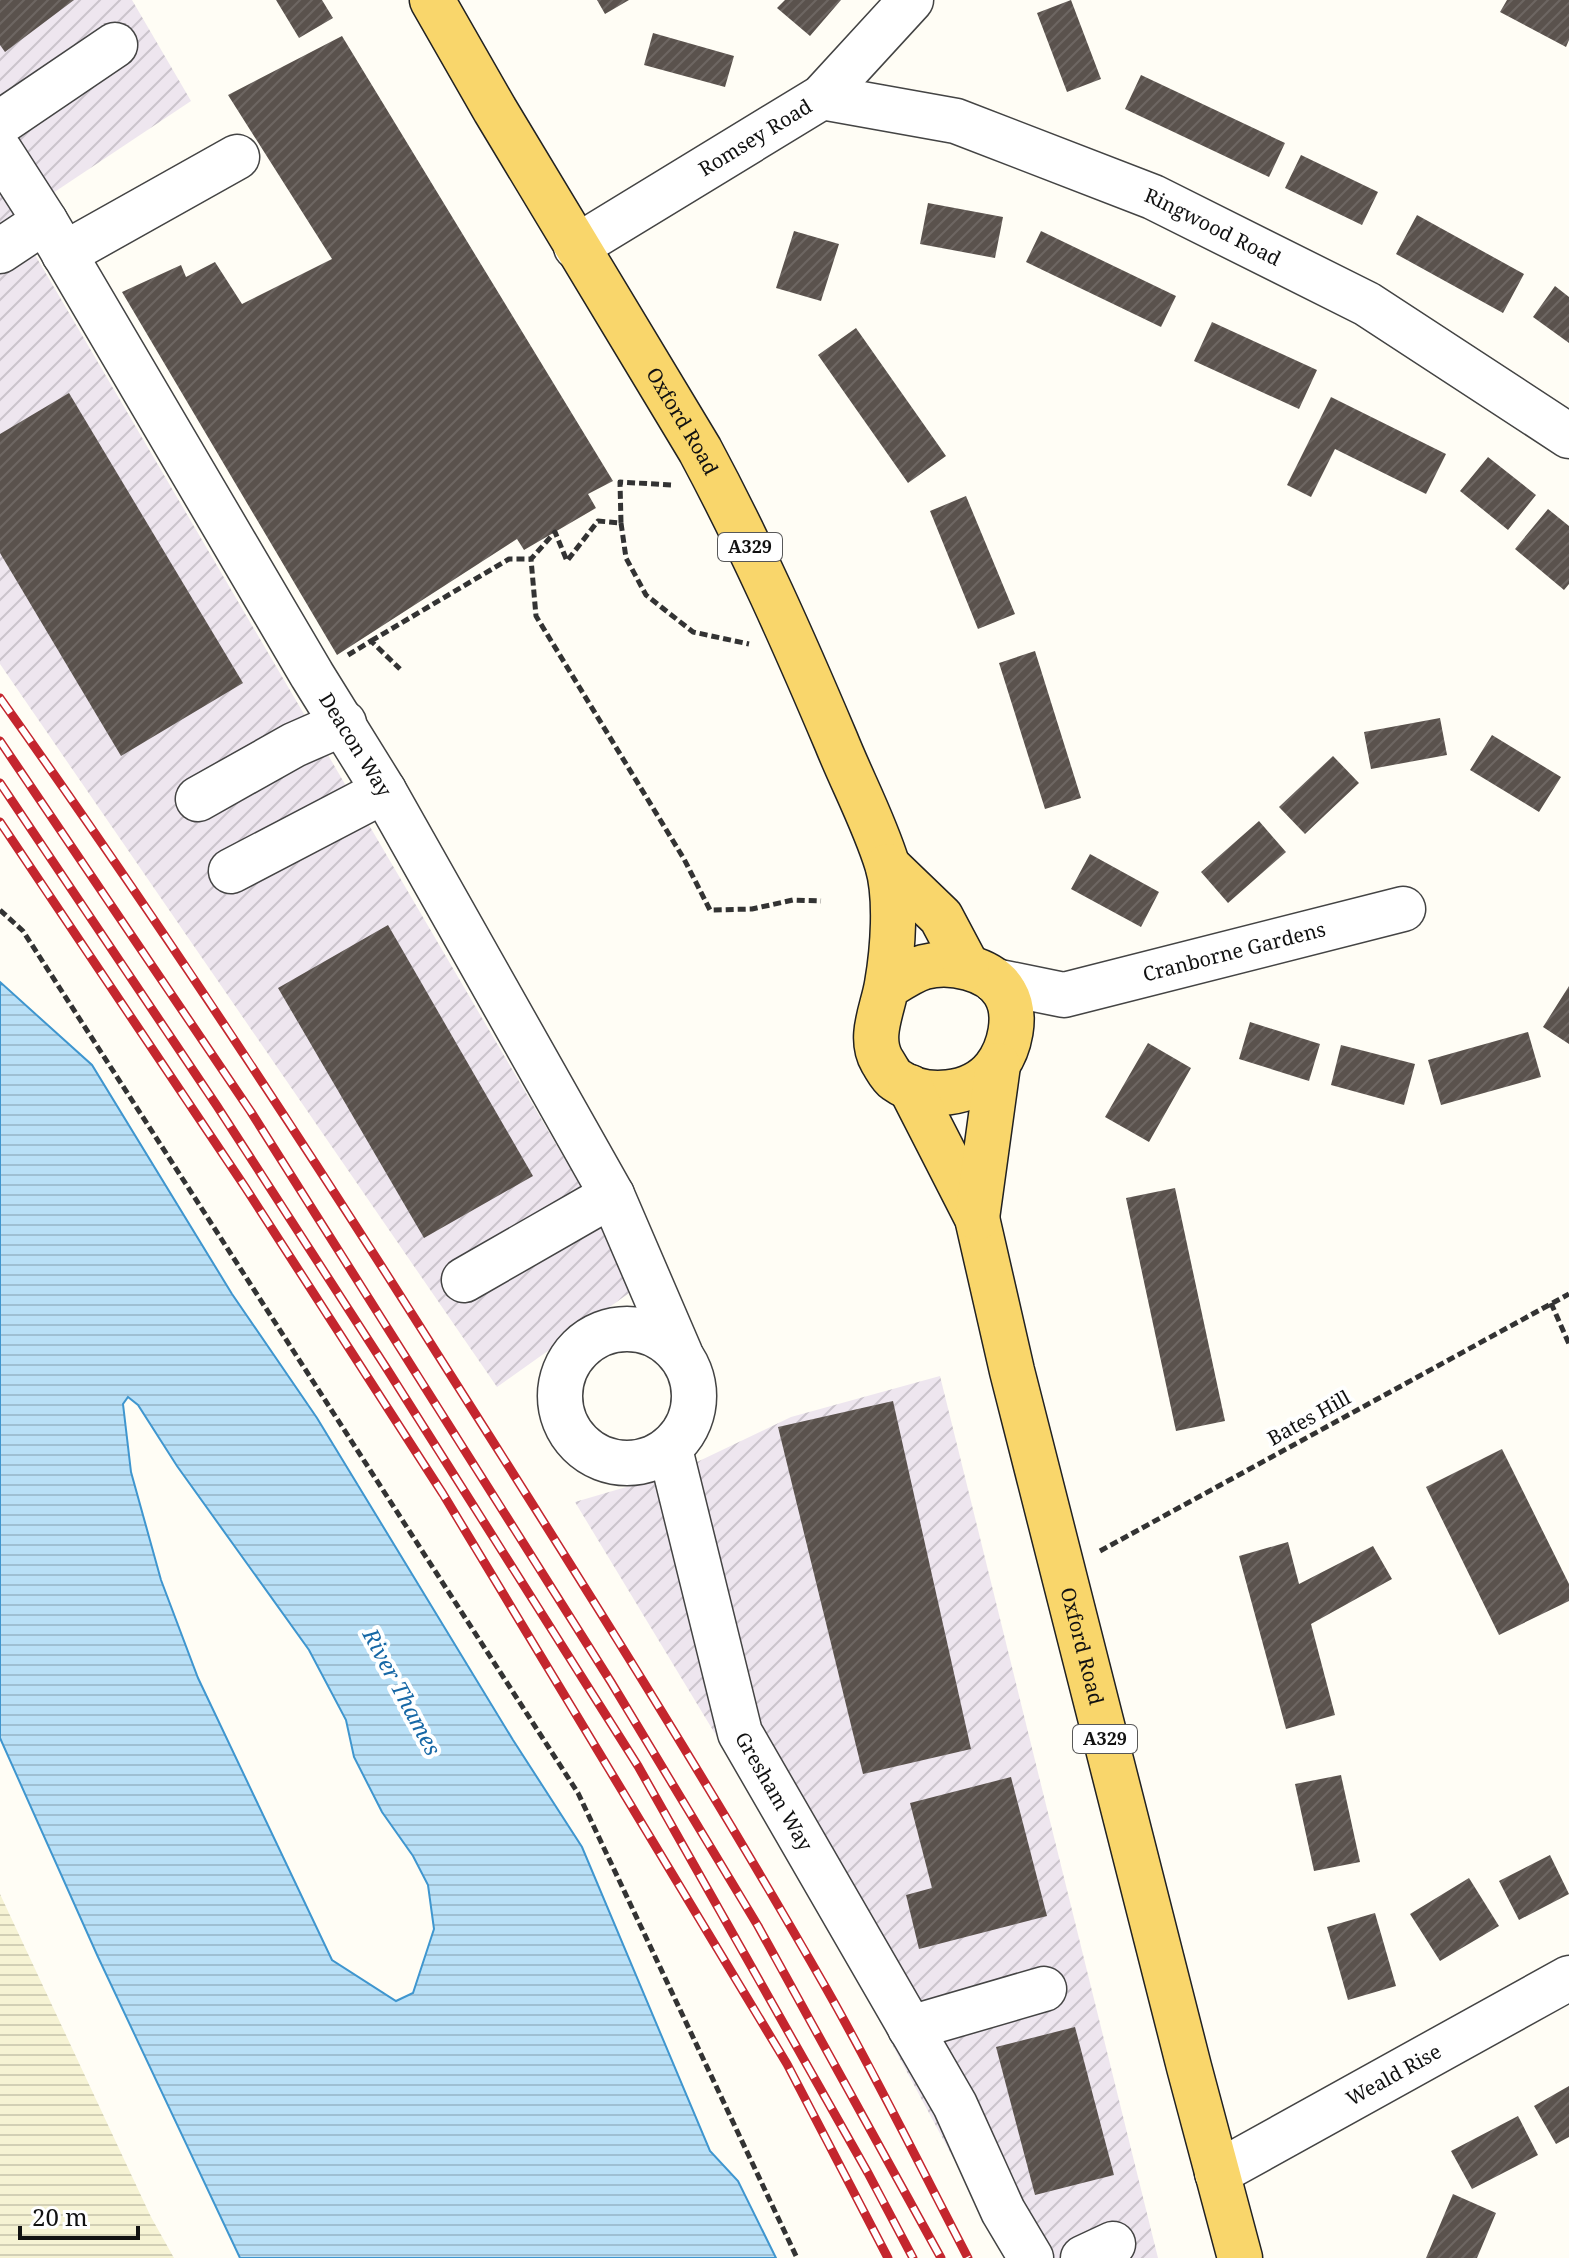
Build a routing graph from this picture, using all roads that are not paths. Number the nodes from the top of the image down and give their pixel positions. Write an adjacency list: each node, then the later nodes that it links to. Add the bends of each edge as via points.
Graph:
1 (432, 0): 9 (main road, Oxford Road / A329)
2 (911, 0): 4 (street, Romsey Road)
3 (115, 45): 5 (street)
4 (822, 97): 9 (street, Romsey Road); 11 (street, Ringwood Road, via 956,121 1153,197 1367,304)
5 (0, 123)
6 (0, 151): 8 (street, Deacon Way)
7 (237, 157): 8 (street)
8 (54, 237): 10 (street); 12 (street, Deacon Way)
9 (576, 247): 15 (main road, Oxford Road / A329, via 729,503)
10 (0, 251)
11 (1569, 436)
12 (344, 723): 13 (street, Deacon Way); 14 (street)
13 (384, 791): 16 (street); 23 (street, Deacon Way)
14 (198, 799)
15 (888, 866): 18 (main road, Oxford Road / A329, via 941,917); 19 (main road, Oxford Road / A329, via 894,930)
16 (231, 871)
17 (1403, 909): 20 (street, Cranborne Gardens)
18 (981, 974): 19 (main road, via 924,967); 20 (street, Cranborne Gardens); 21 (main road, via 1005,992 1009,1005)
19 (887, 987): 22 (main road, via 876,1031 879,1057 895,1080)
20 (1064, 995): 21 (street, Cranborne Gardens)
21 (1003, 1053): 22 (main road, via 988,1076 966,1089 930,1093); 24 (main road, Oxford Road / A329)
22 (910, 1087): 24 (main road, Oxford Road / A329)
23 (612, 1195): 25 (street); 26 (street, Deacon Way)
24 (977, 1218): 31 (main road, Oxford Road / A329)
25 (464, 1280)
26 (680, 1353): 27 (street, Deacon Way, via 691,1372 693,1414); 27 (street, via 663,1338 641,1330 597,1335 579,1348 560,1389 561,1411 570,1432 605,1460 627,1464)
27 (670, 1449): 30 (street, Gresham Way, via 740,1733)
28 (1569, 1978): 31 (street, Weald Rise)
29 (1044, 1989): 30 (street)
30 (910, 2028): 32 (street, Gresham Way)
31 (1217, 2173): 33 (main road, Oxford Road / A329)
32 (1031, 2258)
33 (1240, 2258)

